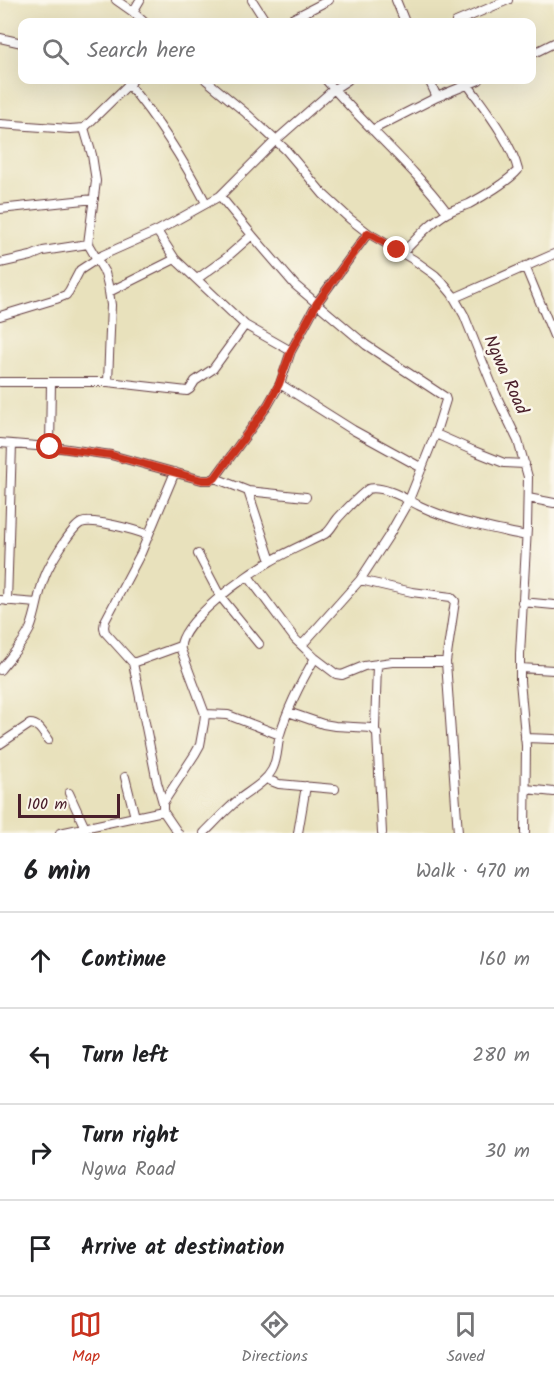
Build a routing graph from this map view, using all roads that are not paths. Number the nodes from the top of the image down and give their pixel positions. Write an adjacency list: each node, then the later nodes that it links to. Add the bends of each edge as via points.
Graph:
1 (116, 0): 7 (street)
2 (140, 0): 7 (street)
3 (252, 0): 9 (street)
4 (329, 0): 10 (street)
5 (396, 0): 11 (street)
6 (508, 0): 12 (street)
7 (133, 12): 8 (street)
8 (140, 18)
9 (263, 18)
10 (294, 18)
11 (403, 18)
12 (465, 18)
13 (0, 38): 14 (street)
14 (18, 42)
15 (554, 43): 16 (street)
16 (536, 52)
17 (128, 84): 27 (street)
18 (131, 84): 32 (street)
19 (215, 84): 29 (street, Ngwa Road)
20 (330, 84): 24 (street)
21 (342, 84): 24 (street)
22 (431, 84): 25 (street)
23 (468, 84): 25 (street); 34 (street, via 502,135 518,170 482,197)
24 (334, 89): 28 (street); 29 (street)
25 (437, 97): 28 (street)
26 (0, 124): 27 (street)
27 (84, 128): 31 (street, via 95,168)
28 (372, 130): 34 (street, via 412,169)
29 (275, 141): 30 (street); 36 (street, Ngwa Road, via 323,194)
30 (220, 196): 32 (street); 37 (street)
31 (94, 199): 33 (street); 38 (street)
32 (206, 203): 35 (street)
33 (0, 208)
34 (447, 212): 39 (street)
35 (157, 231): 41 (street); 42 (street)
36 (368, 233): 39 (street, Ngwa Road); 48 (street)
37 (252, 235): 45 (street); 48 (street, via 295,285)
38 (88, 244): 41 (street); 43 (street)
39 (402, 253): 47 (street, Ngwa Road, via 435,275)
40 (554, 254): 44 (street)
41 (98, 259): 46 (street); 49 (street, via 80,270 66,295)
42 (175, 259): 45 (street); 46 (street)
43 (0, 263)
44 (525, 266): 47 (street); 51 (street)
45 (197, 279): 50 (street)
46 (109, 292): 55 (street)
47 (454, 298): 61 (street, Ngwa Road)
48 (317, 303): 52 (street); 57 (street, via 366,345 445,397 446,405)
49 (0, 316)
50 (245, 325): 52 (street); 55 (street, via 213,369 187,391)
51 (554, 336)
52 (291, 351): 56 (street)
53 (0, 382): 54 (street)
54 (51, 382): 55 (street); 60 (street)
55 (108, 382)
56 (279, 384): 62 (street); 64 (street)
57 (435, 435): 61 (street, via 504,463); 62 (street)
58 (0, 443): 59 (street)
59 (12, 444): 60 (street); 77 (street)
60 (50, 447): 63 (street, via 111,455)
61 (525, 464): 67 (street, Ngwa Road)
62 (422, 468): 68 (street)
63 (175, 472): 64 (street, via 202,480); 70 (street)
64 (215, 478): 65 (street)
65 (248, 491): 66 (street); 73 (street)
66 (306, 497)
67 (528, 498): 69 (street); 71 (street, Ngwa Road)
68 (409, 500): 71 (street, via 474,524); 73 (street, via 379,488 368,489 330,531); 75 (street)
69 (554, 503)
70 (148, 535): 79 (street, via 91,522 76,526 45,575); 86 (street, via 104,627)
71 (526, 536): 78 (street, Ngwa Road)
72 (198, 554): 76 (street)
73 (272, 561): 74 (street)
74 (248, 576): 76 (street); 82 (street)
75 (360, 580): 82 (street); 85 (street, via 451,597 455,601)
76 (220, 596): 81 (street); 83 (street, via 190,625)
77 (4, 601): 79 (street)
78 (522, 602): 80 (street); 88 (street, Ngwa Road)
79 (37, 603): 89 (street, via 29,630)
80 (554, 605)
81 (259, 644)
82 (302, 645): 84 (street)
83 (180, 646): 86 (street); 92 (street)
84 (315, 658): 87 (street, via 342,675); 91 (street)
85 (446, 662): 87 (street); 114 (street)
86 (133, 663): 106 (street)
87 (377, 664): 93 (street)
88 (520, 668): 90 (street); 95 (street, Ngwa Road)
89 (0, 670)
90 (554, 670)
91 (288, 712): 93 (street, via 323,724); 94 (street)
92 (205, 714): 94 (street, via 228,716); 106 (street, via 200,745)
93 (375, 729): 113 (street)
94 (280, 735): 100 (street, via 275,764)
95 (525, 738): 96 (street); 103 (street, Ngwa Road)
96 (554, 739)
97 (48, 740): 98 (street, via 37,726 30,724)
98 (0, 744)
99 (125, 777): 107 (street)
100 (266, 778): 101 (street, via 279,784); 111 (street)
101 (306, 786): 102 (street); 112 (street)
102 (335, 789)
103 (526, 789): 104 (street); 115 (street, Ngwa Road)
104 (554, 792)
105 (69, 793): 108 (street)
106 (163, 807): 107 (street); 110 (street)
107 (135, 817): 108 (street)
108 (85, 828): 109 (street)
109 (60, 833)
110 (178, 833)
111 (204, 833)
112 (298, 833)
113 (382, 833)
114 (458, 833)
115 (525, 833)

